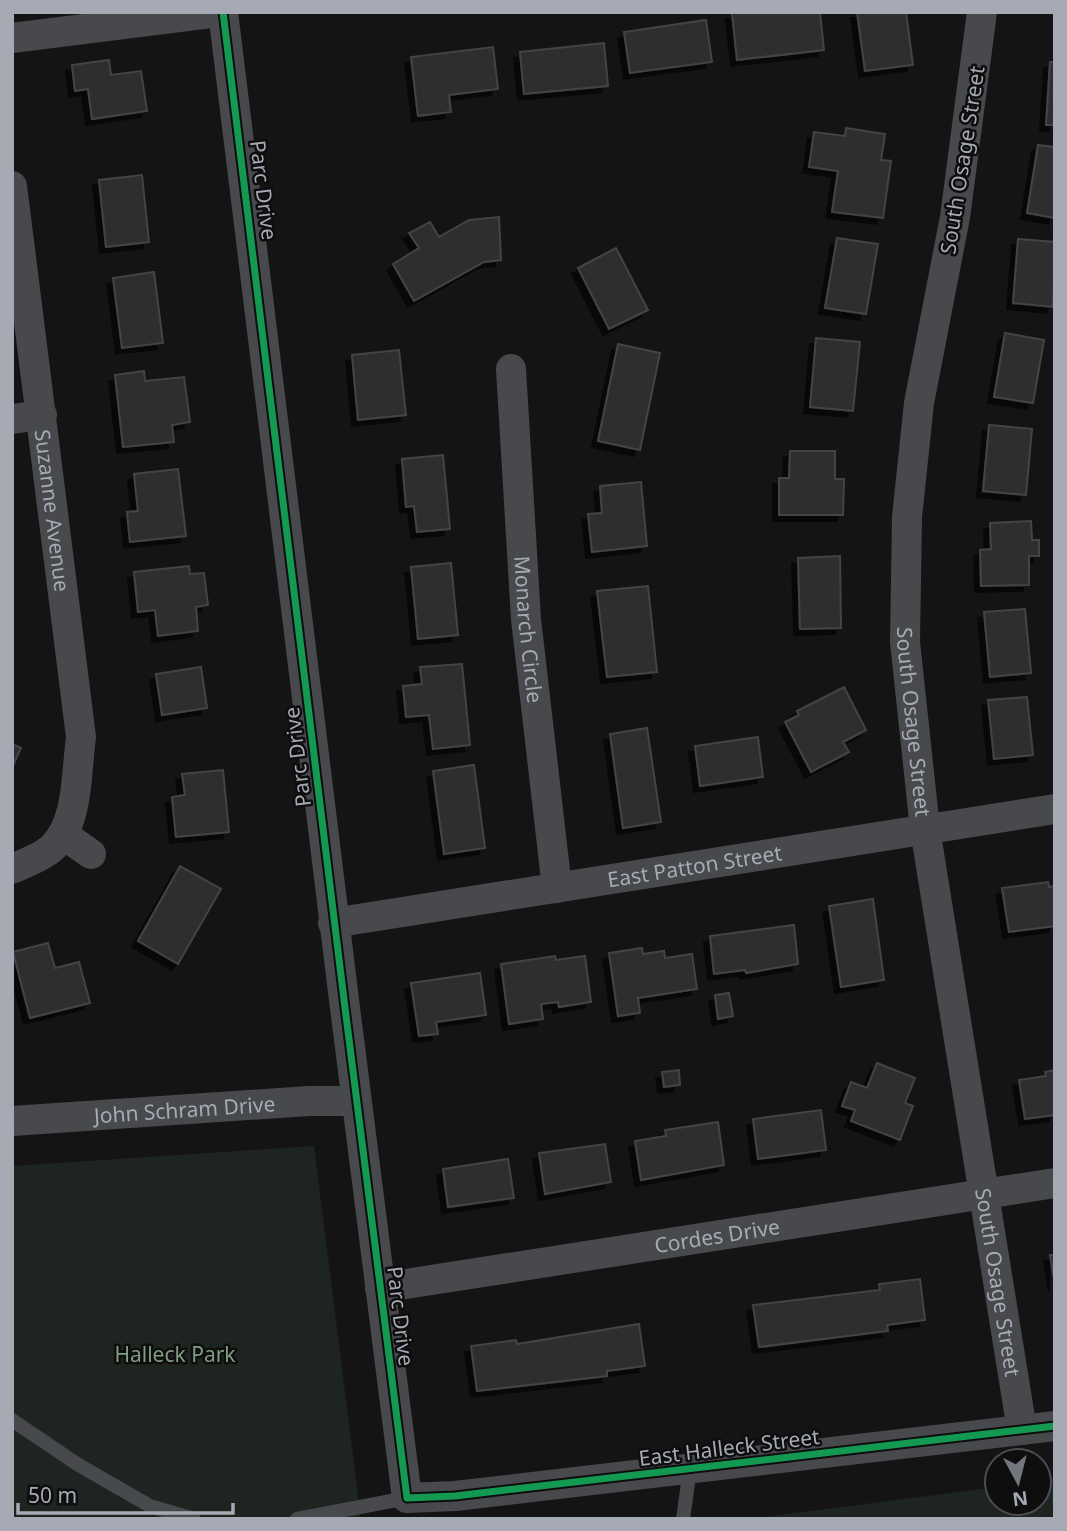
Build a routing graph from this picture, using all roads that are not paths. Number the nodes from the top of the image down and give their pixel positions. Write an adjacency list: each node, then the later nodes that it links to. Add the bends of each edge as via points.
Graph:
1 (221, 12): 3 (street); 14 (street, Parc Drive, via 274,407)
2 (982, 12): 9 (street, South Osage Street, via 955,217 919,403 907,517 905,642)
3 (12, 38)
4 (12, 186): 6 (street, Suzanne Avenue)
5 (511, 369): 13 (street, Monarch Circle, via 526,619)
6 (41, 415): 7 (street); 10 (street, Suzanne Avenue, via 81,737)
7 (12, 419)
8 (1055, 809): 9 (street, East Patton Street)
9 (925, 830): 13 (street, East Patton Street); 18 (street, South Osage Street)
10 (64, 835): 11 (street); 12 (street, via 50,850)
11 (92, 855)
12 (12, 869)
13 (557, 888): 14 (street, East Patton Street)
14 (333, 923): 15 (street, Parc Drive)
15 (356, 1101): 16 (street, John Schram Drive); 19 (street, Parc Drive)
16 (12, 1121)
17 (1055, 1183): 18 (street, Cordes Drive)
18 (984, 1194): 19 (street, Cordes Drive); 22 (street, South Osage Street)
19 (380, 1288): 24 (street, Parc Drive)
20 (12, 1420): 25 (lane, via 150,1506)
21 (1055, 1426): 22 (street, East Halleck Street)
22 (1022, 1430): 23 (street, East Halleck Street)
23 (690, 1469): 24 (street, East Halleck Street); 27 (lane)
24 (407, 1498): 26 (lane)
25 (194, 1519)
26 (297, 1519)
27 (683, 1519)

